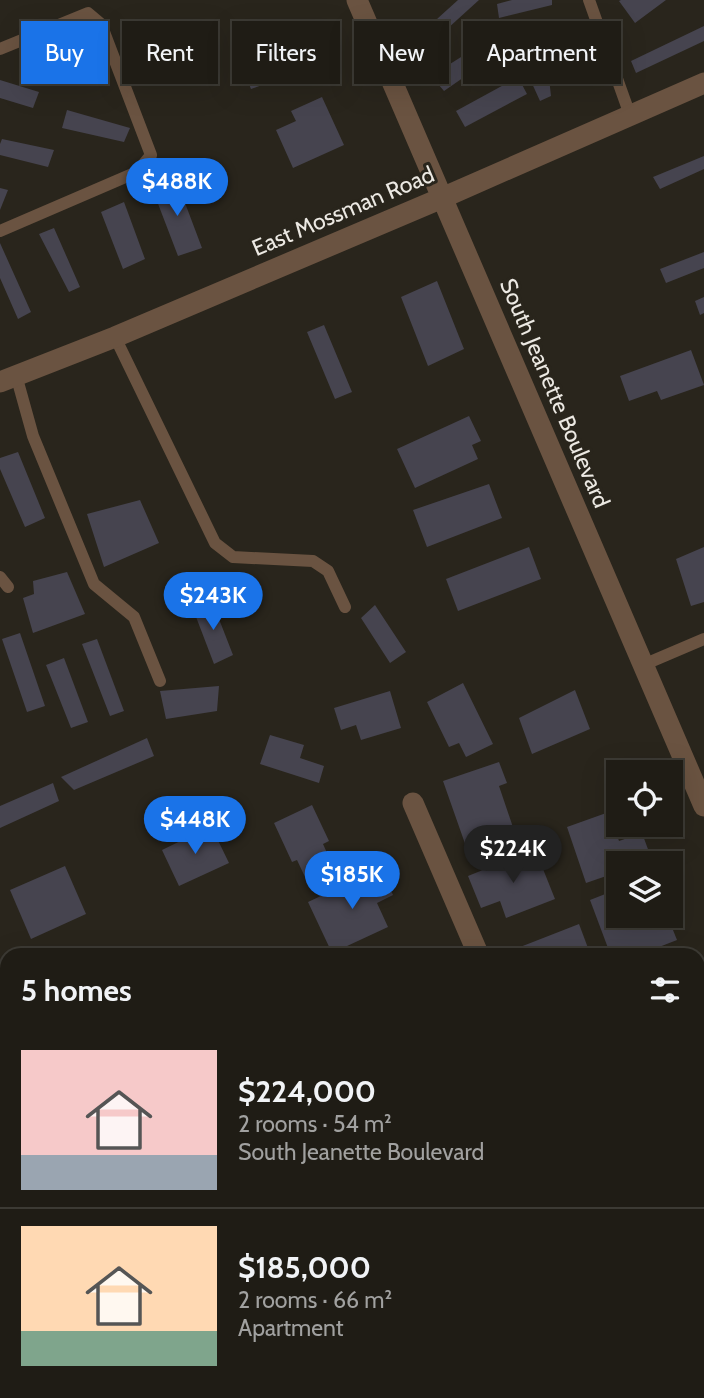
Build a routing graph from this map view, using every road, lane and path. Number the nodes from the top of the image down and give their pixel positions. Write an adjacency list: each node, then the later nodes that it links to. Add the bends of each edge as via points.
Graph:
1 (357, 0): 6 (street, South Jeanette Boulevard)
2 (589, 0): 5 (lane)
3 (0, 49): 7 (lane, via 88,13 101,24 151,155 137,172)
4 (704, 83): 5 (street, East Mossman Road)
5 (630, 115): 6 (street, East Mossman Road)
6 (442, 198): 8 (street, East Mossman Road); 12 (street, South Jeanette Boulevard)
7 (0, 231)
8 (115, 337): 9 (street, East Mossman Road); 10 (lane, via 215,543 233,557 313,561 328,571)
9 (8, 379): 13 (lane, via 94,584 134,617)
10 (345, 607)
11 (704, 639): 12 (lane)
12 (643, 665): 15 (street, South Jeanette Boulevard)
13 (160, 681)
14 (413, 803): 16 (street)
15 (704, 806)
16 (476, 948)

